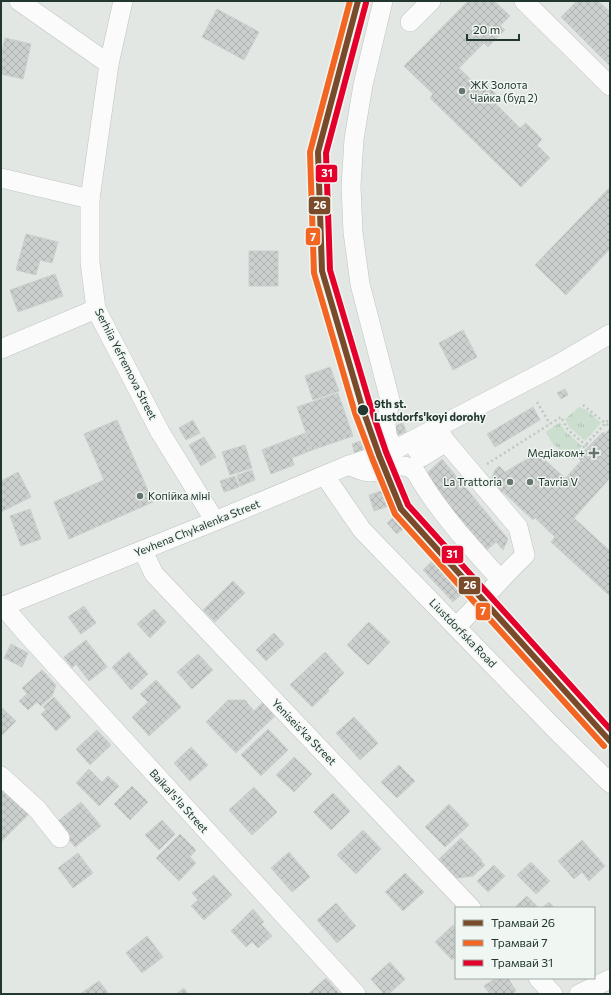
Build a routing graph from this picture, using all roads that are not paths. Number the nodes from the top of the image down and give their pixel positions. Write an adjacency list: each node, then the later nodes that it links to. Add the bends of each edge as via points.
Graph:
1 (19, 1): 7 (street)
2 (123, 1): 7 (street, Serhiia Yefremova Street)
3 (383, 1): 15 (street, via 354,139 351,186 353,232 360,284 390,400 386,424 387,435)
4 (431, 1): 6 (street)
5 (524, 1): 8 (street)
6 (410, 22)
7 (109, 64): 10 (street, Serhiia Yefremova Street)
8 (610, 86)
9 (1, 178): 10 (street)
10 (90, 199): 11 (street, Serhiia Yefremova Street, via 90,262)
11 (96, 309): 13 (street); 18 (street, Serhiia Yefremova Street, via 160,432)
12 (610, 334): 14 (street, Yevhena Chykalenka Street)
13 (1, 349)
14 (442, 435): 15 (street, Yevhena Chykalenka Street, via 411,441); 20 (street, via 518,527 525,555)
15 (394, 450): 16 (street, Yevhena Chykalenka Street)
16 (349, 465): 17 (street, Yevhena Chykalenka Street); 20 (street, via 368,472 402,465 410,466 440,510)
17 (325, 476): 18 (street, Yevhena Chykalenka Street); 22 (street, Liustdorfska Road, via 362,530)
18 (215, 522): 19 (street, Yevhena Chykalenka Street)
19 (143, 550): 21 (street, Yevhena Chykalenka Street); 26 (street, Yeniseis'ka Street, via 154,574)
20 (500, 579): 22 (street)
21 (2, 609): 29 (street, Baikal's'la Street)
22 (457, 626): 24 (street, Liustdorfska Road)
23 (1, 776): 25 (street, via 37,809)
24 (610, 783)
25 (60, 838)
26 (470, 907)
27 (539, 979): 30 (street)
28 (610, 979): 31 (street)
29 (356, 994)
30 (553, 994)
31 (579, 994)

